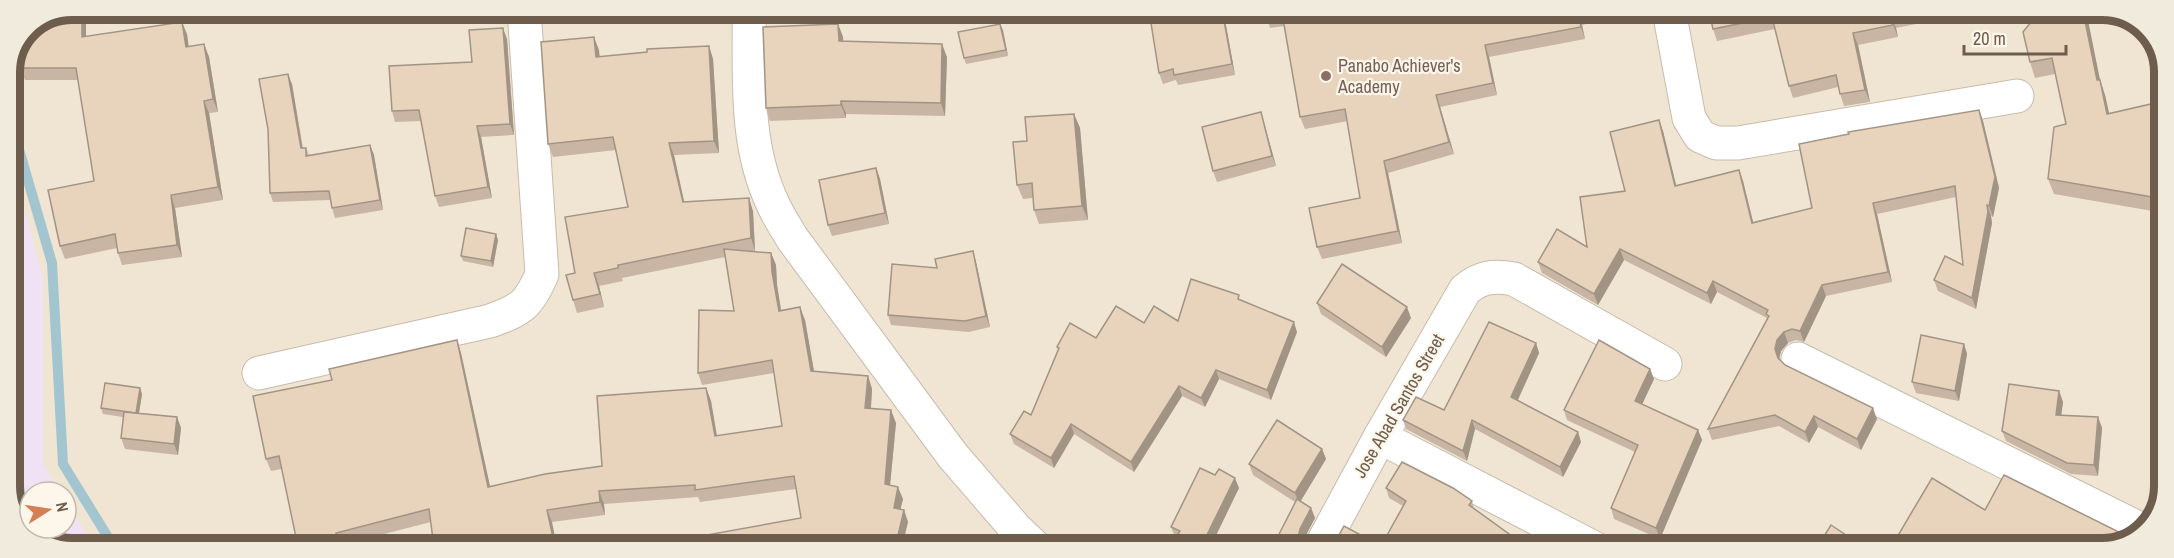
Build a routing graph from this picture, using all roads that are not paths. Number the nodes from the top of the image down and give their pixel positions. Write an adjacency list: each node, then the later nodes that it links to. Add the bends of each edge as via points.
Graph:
1 (525, 20): 7 (street, via 542,274 533,296 515,312 490,321)
2 (749, 20): 10 (street, via 750,114 758,161 771,201 798,248 953,456)
3 (1671, 20): 4 (street, via 1689,118 1700,136 1716,143 1738,143)
4 (2017, 96)
5 (1798, 359): 9 (street)
6 (1665, 364): 8 (street, Jose Abad Santos Street, via 1514,279 1490,277 1465,290)
7 (259, 373)
8 (1380, 437): 11 (street, Jose Abad Santos Street); 12 (street)
9 (2135, 527)
10 (1025, 538)
11 (1325, 538)
12 (1572, 538)

